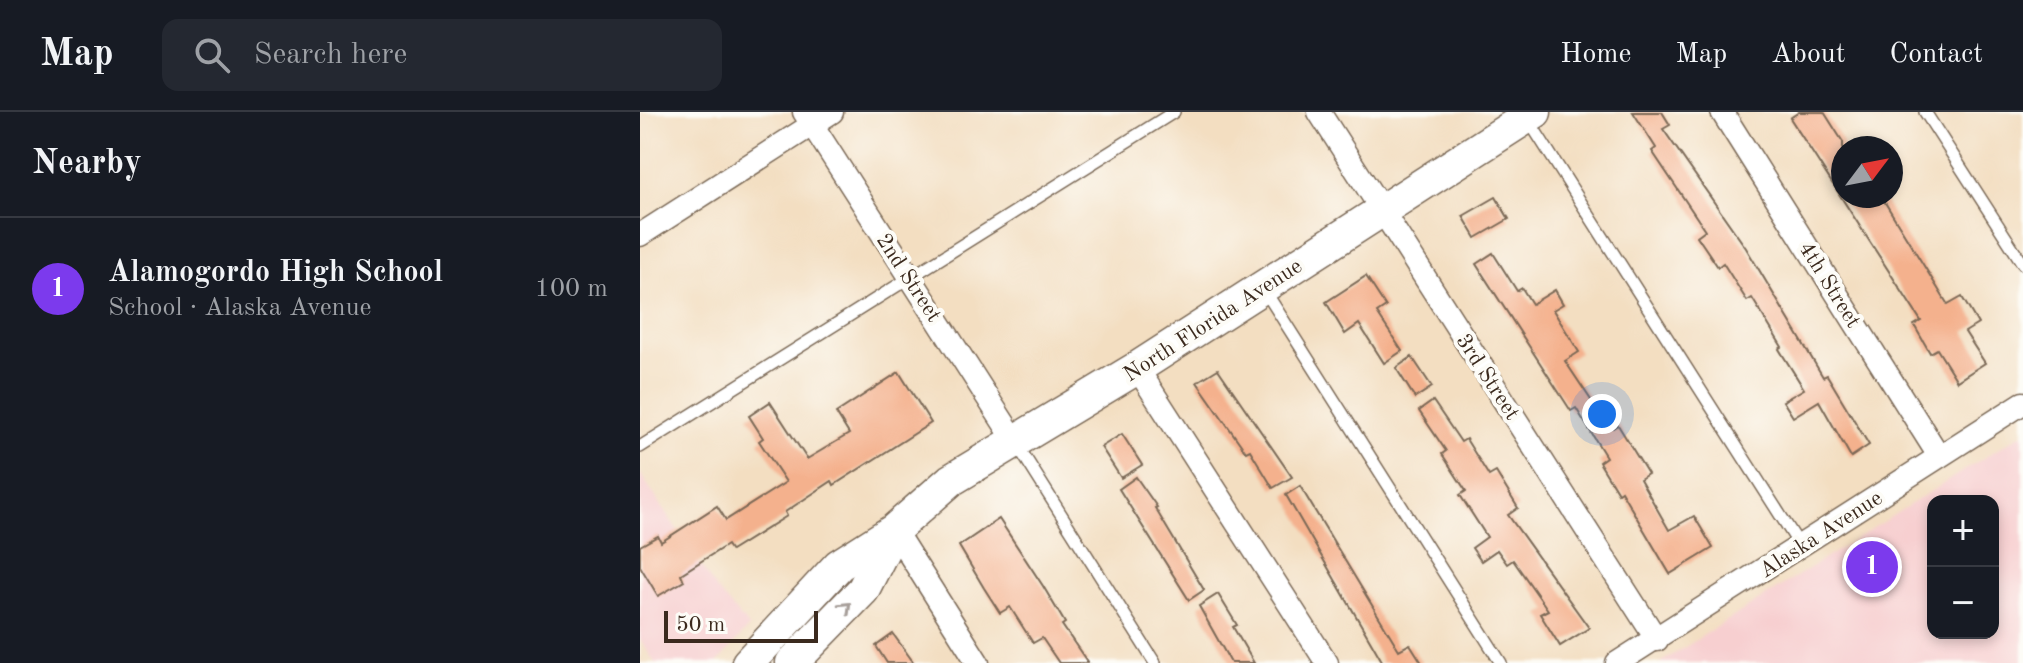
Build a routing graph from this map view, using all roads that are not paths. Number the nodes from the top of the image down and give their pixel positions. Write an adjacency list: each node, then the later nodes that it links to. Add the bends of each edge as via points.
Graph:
1 (832, 112): 7 (street)
2 (1174, 112): 11 (lane)
3 (1319, 112): 8 (street, 3rd Street)
4 (1722, 112): 17 (street, 4th Street)
5 (1925, 112): 10 (lane)
6 (1531, 114): 8 (main road, North Florida Avenue); 19 (lane)
7 (808, 118): 9 (street); 11 (street, 2nd Street)
8 (1382, 209): 12 (main road, North Florida Avenue); 20 (street, 3rd Street)
9 (640, 235)
10 (2023, 264)
11 (910, 277): 15 (street, 2nd Street); 16 (lane)
12 (1262, 287): 13 (main road, North Florida Avenue); 26 (lane)
13 (1137, 368): 15 (main road, North Florida Avenue); 25 (street)
14 (2023, 403): 17 (street, Alaska Avenue)
15 (1016, 442): 18 (main road, North Florida Avenue, via 951,480); 24 (lane)
16 (640, 447)
17 (1939, 456): 19 (street, Alaska Avenue)
18 (894, 530): 21 (main road, North Florida Avenue, one-way to 18, via 863,590); 22 (main road, North Florida Avenue, via 839,565); 23 (street)
19 (1800, 546): 20 (street, Alaska Avenue)
20 (1657, 640): 27 (street, Alaska Avenue)
21 (802, 659)
22 (748, 663)
23 (978, 663)
24 (1155, 663)
25 (1327, 663)
26 (1501, 663)
27 (1617, 663)

